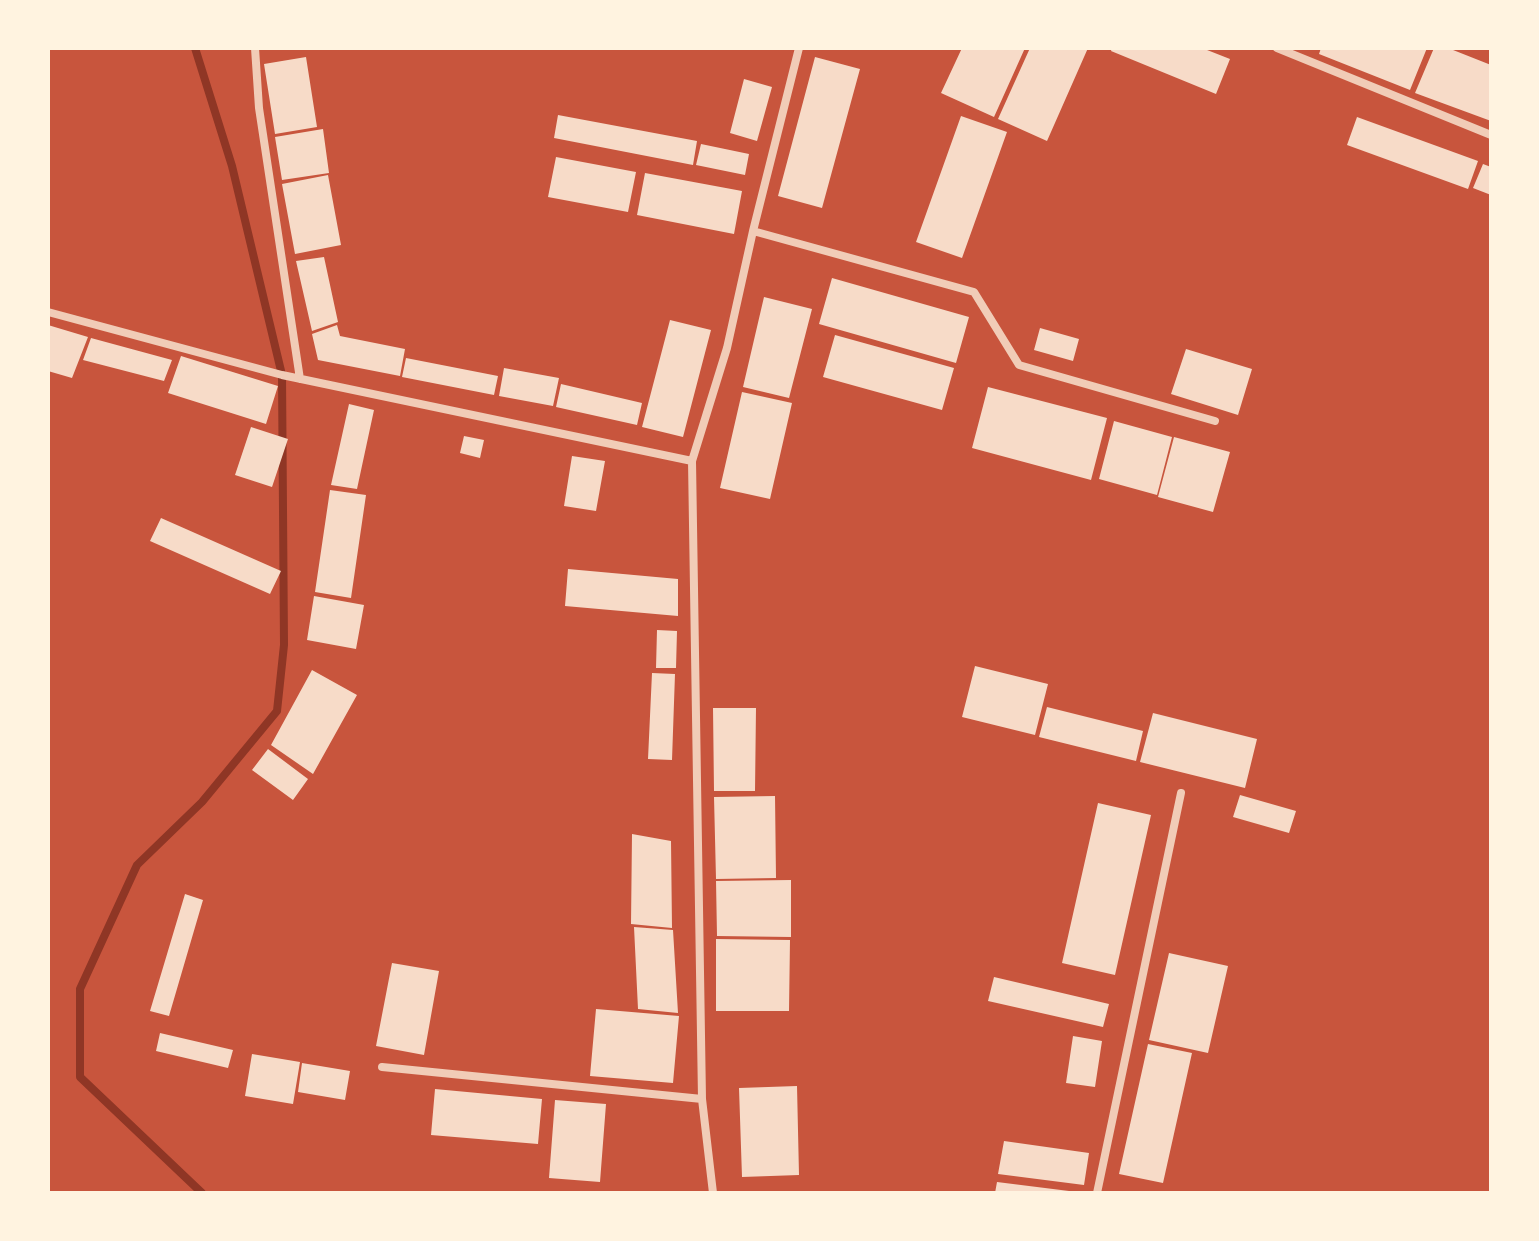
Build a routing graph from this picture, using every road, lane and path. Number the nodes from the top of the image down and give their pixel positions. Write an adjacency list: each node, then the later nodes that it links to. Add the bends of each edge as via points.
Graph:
1 (255, 48): 7 (street, via 259,108)
2 (799, 48): 5 (street)
3 (1277, 48): 4 (street)
4 (1491, 135)
5 (753, 231): 8 (street, via 974,292 1019,365); 9 (street, via 727,348)
6 (48, 312): 7 (street)
7 (300, 379): 9 (street)
8 (1215, 421)
9 (692, 461): 12 (street)
10 (1181, 793): 14 (street)
11 (382, 1067): 12 (street)
12 (702, 1099): 13 (street)
13 (713, 1193)
14 (1097, 1193)

